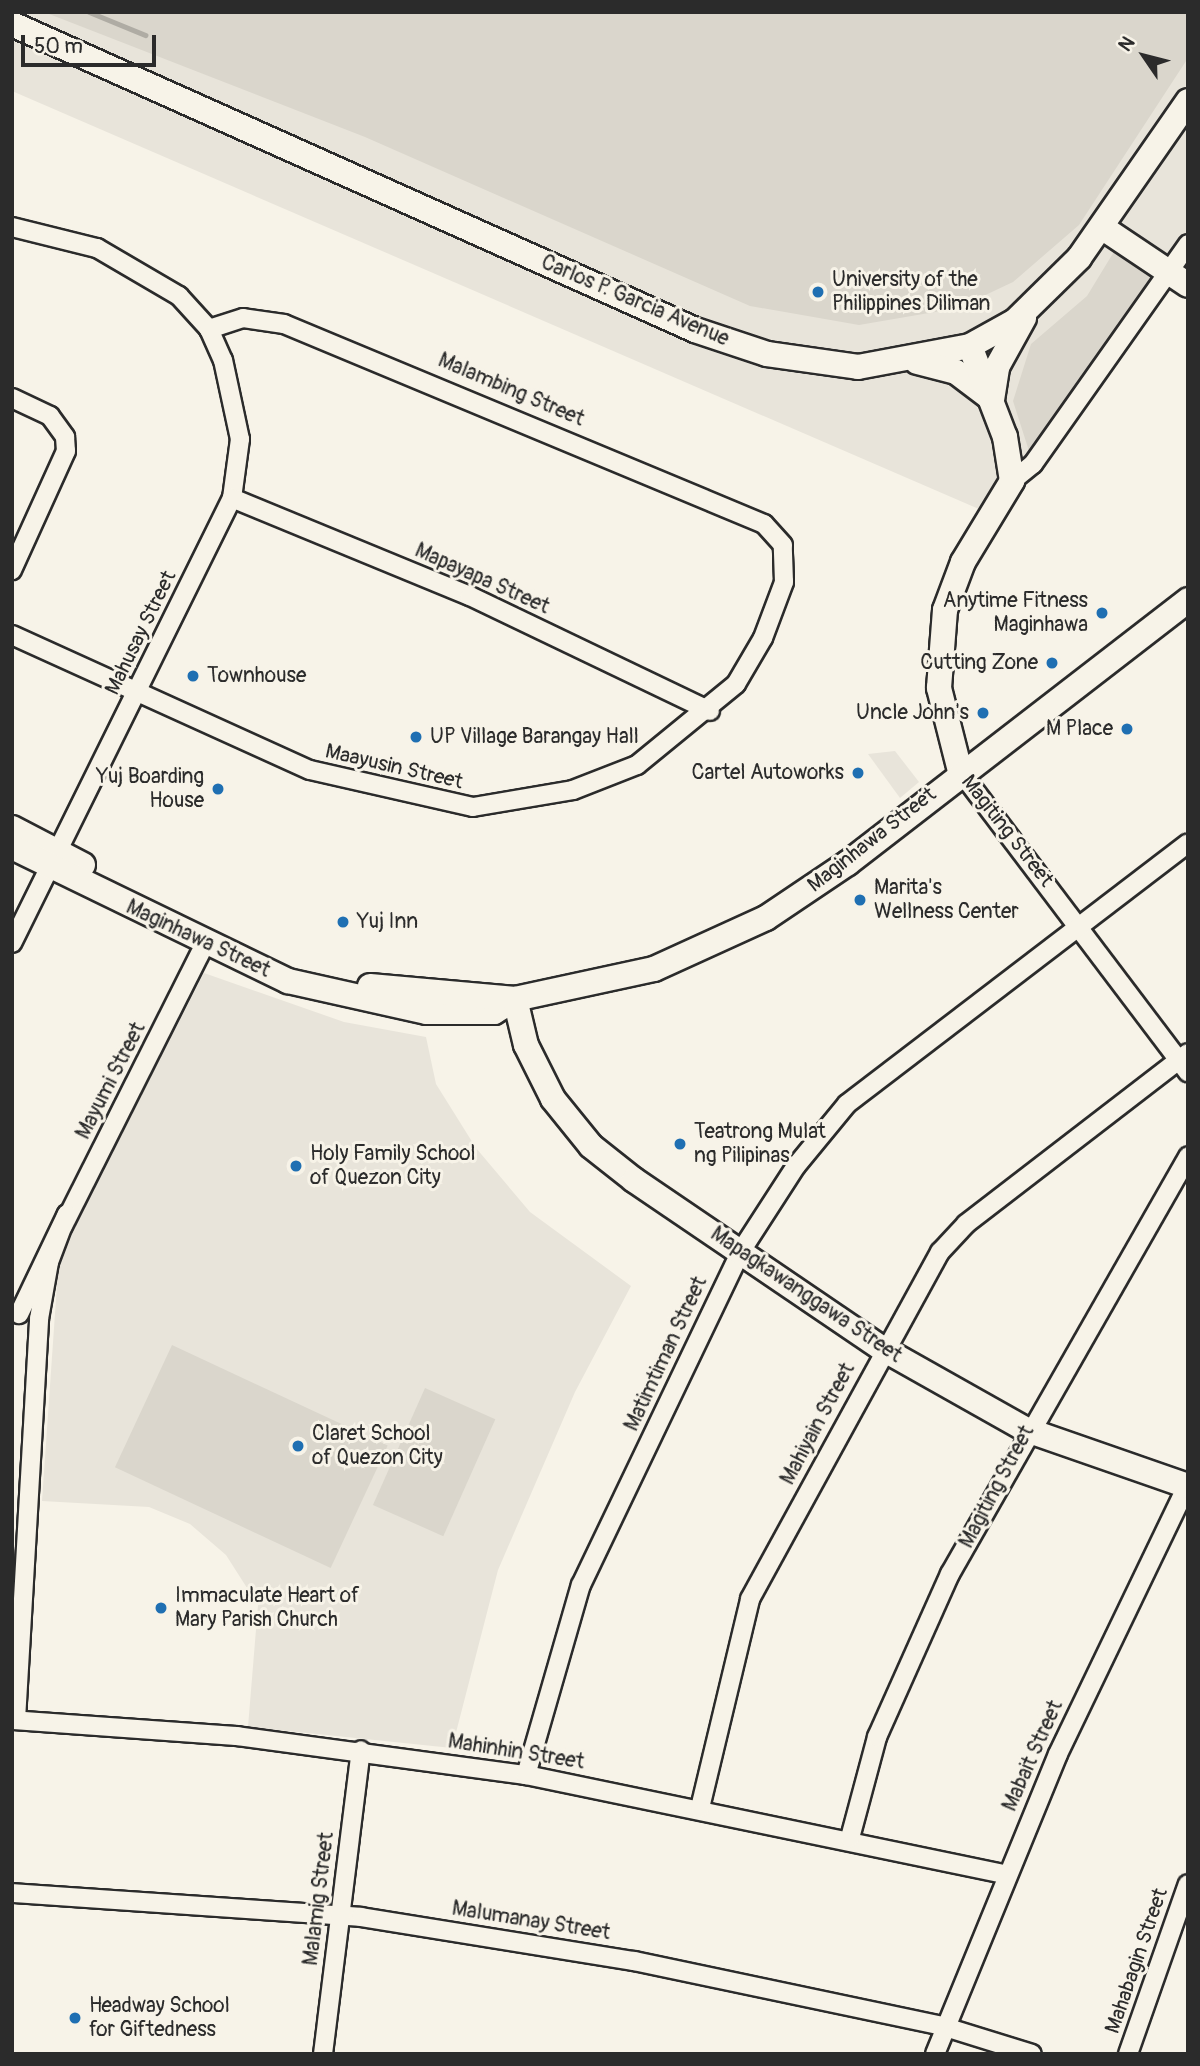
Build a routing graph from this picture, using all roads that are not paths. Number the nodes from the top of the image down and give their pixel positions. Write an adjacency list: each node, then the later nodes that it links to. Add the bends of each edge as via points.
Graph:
1 (12, 24): 10 (street, Carlos P. Garcia Avenue, via 695,330 800,361 858,367)
2 (1188, 101): 4 (street, Carlos P. Garcia Avenue)
3 (12, 227): 8 (street, via 130,263 179,296)
4 (1103, 228): 6 (street); 7 (street, Carlos P. Garcia Avenue)
5 (1188, 244): 6 (street, Magiting Street)
6 (1178, 279): 13 (street, Magiting Street, via 1032,464)
7 (1033, 304): 9 (street, Carlos P. Garcia Avenue); 12 (street, via 997,366)
8 (209, 329): 14 (street, Mahusay Street, via 238,417); 15 (street, Malambing Street, via 226,320 264,318 334,341 764,524)
9 (970, 346): 10 (street, Carlos P. Garcia Avenue); 12 (street)
10 (912, 361): 12 (street, via 956,372)
11 (12, 398): 16 (street, via 50,416 65,437 66,451)
12 (992, 400): 13 (street)
13 (1012, 481): 21 (street, Magiting Street, via 963,562 945,610 939,688)
14 (232, 498): 19 (street, Mahusay Street); 20 (street, Mapayapa Street, via 470,596)
15 (783, 545): 20 (street, Maayusin Street, via 785,582 763,638)
16 (12, 570)
17 (1188, 600): 21 (street, Maginhawa Street)
18 (12, 635): 19 (street, Maayusin Street)
19 (136, 695): 20 (street, Maayusin Street, via 343,783 473,807 573,790 637,765); 25 (street, Mahusay Street)
20 (710, 711)
21 (960, 771): 26 (street, Magiting Street); 29 (street, Maginhawa Street, via 848,863 727,939 614,981)
22 (12, 828): 25 (street, Maginhawa Street)
23 (1188, 843): 26 (street, Matimtiman Street)
24 (12, 848): 25 (street, Maginhawa Street)
25 (55, 859): 27 (street, Mahusay Street); 28 (street, Maginhawa Street); 29 (street, Maginhawa Street, via 211,933 321,975 361,985)
26 (1079, 924): 30 (street, Magiting Street); 32 (street, Matimtiman Street, via 847,1104)
27 (12, 943)
28 (204, 946): 29 (street, Maginhawa Street, via 288,981 427,1012 494,1012); 36 (street, Mayumi Street, via 106,1142 62,1228 56,1240 44,1265 19,1314 66,1214 62,1225 58,1236 54,1247 49,1262 39,1319 27,1516)
29 (515, 999): 32 (street, Mapagkawanggawa Street, via 537,1072 576,1130 608,1161)
30 (1185, 1062): 33 (street, Mahiyain Street, via 966,1224 940,1252)
31 (1188, 1156): 34 (street, Magiting Street)
32 (741, 1251): 33 (street, Mapagkawanggawa Street); 39 (street, Matimtiman Street, via 581,1585)
33 (883, 1349): 34 (street, Mapagkawanggawa Street); 40 (street, Mahiyain Street, via 750,1599)
34 (1027, 1430): 35 (street, Mapagkawanggawa Street); 41 (street, Magiting Street, via 907,1663 877,1737)
35 (1187, 1485): 42 (street, Mabait Street)
36 (19, 1552): 37 (street, Mayumi Street)
37 (14, 1720): 38 (street, Mahinhin Street)
38 (361, 1750): 39 (street, Mahinhin Street); 45 (street, Malamig Street)
39 (526, 1775): 40 (street, Mahinhin Street)
40 (700, 1808): 41 (street, Mahinhin Street)
41 (850, 1838): 42 (street, Mahinhin Street)
42 (1006, 1874): 46 (street, Mabait Street)
43 (1188, 1884): 50 (street, Mahabagin Street)
44 (12, 1893): 45 (street, Malumanay Street)
45 (340, 1915): 46 (street, Malumanay Street, via 634,1961); 47 (street, Malamig Street)
46 (942, 2026): 48 (street, Mabait Street); 49 (street, Malumanay Street)
47 (323, 2054)
48 (935, 2054)
49 (1032, 2054)
50 (1128, 2054)

